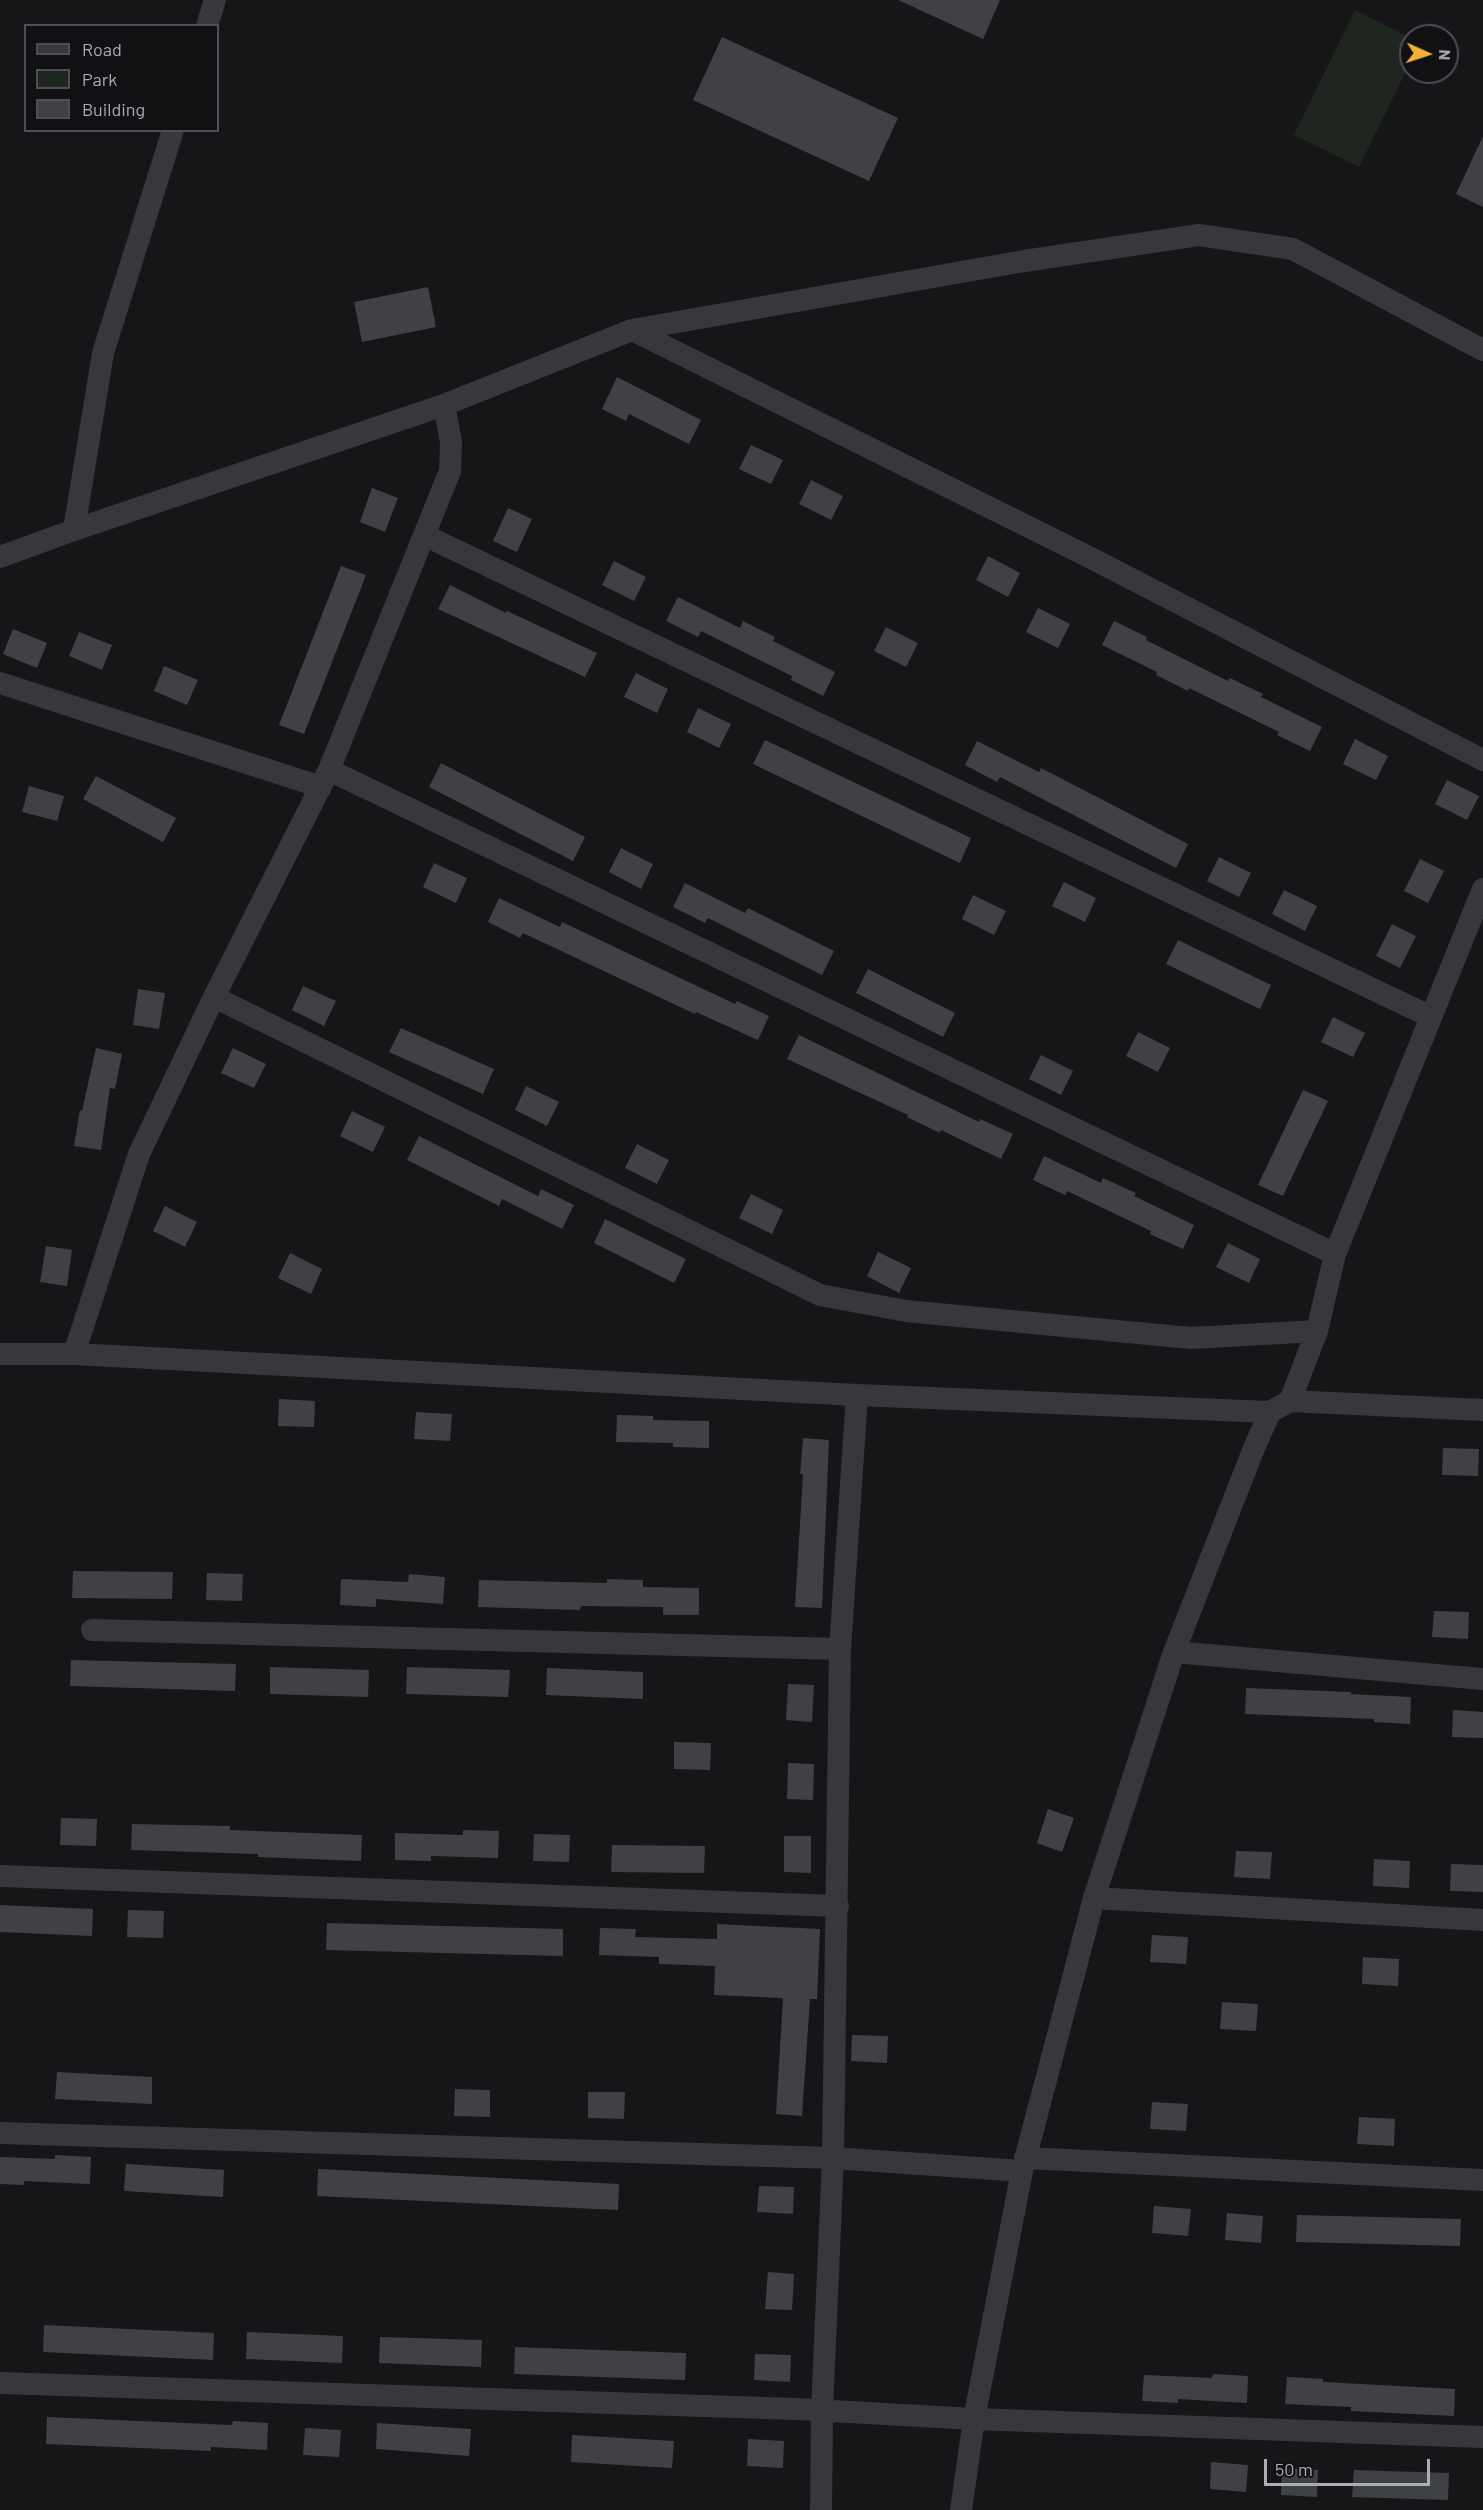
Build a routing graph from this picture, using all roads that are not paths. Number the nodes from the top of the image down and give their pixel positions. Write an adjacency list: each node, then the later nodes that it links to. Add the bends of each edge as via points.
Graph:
1 (215, 0): 2 (street)
2 (208, 24)
3 (172, 132): 7 (street, via 103,353)
4 (632, 330): 5 (street, via 1024,261 1199,235 1293,249); 6 (street); 11 (street, via 1085,555)
5 (1483, 350)
6 (444, 405): 7 (street); 8 (street, via 451,442 450,471)
7 (74, 530): 9 (street)
8 (424, 535): 12 (street); 15 (street)
9 (0, 557)
10 (0, 683): 12 (street)
11 (1483, 760)
12 (325, 779): 14 (street); 16 (street)
13 (1482, 894): 15 (street)
14 (214, 997): 17 (street, via 820,1294 906,1311 1191,1338); 19 (street, via 139,1154)
15 (1431, 1017): 16 (street)
16 (1335, 1254): 17 (street)
17 (1317, 1331): 21 (street)
18 (0, 1354): 19 (street)
19 (74, 1354): 20 (street)
20 (857, 1395): 21 (street); 24 (street)
21 (1280, 1406): 22 (street); 25 (street)
22 (1483, 1410)
23 (92, 1630): 24 (street)
24 (840, 1649): 29 (street)
25 (1174, 1652): 26 (street); 28 (street)
26 (1483, 1679)
27 (0, 1876): 29 (street)
28 (1094, 1898): 30 (street); 33 (street)
29 (838, 1906): 32 (street)
30 (1483, 1920)
31 (0, 2133): 32 (street)
32 (833, 2158): 33 (street); 36 (street)
33 (1024, 2164): 34 (street); 37 (street)
34 (1483, 2180)
35 (0, 2383): 36 (street)
36 (822, 2411): 37 (street); 39 (street)
37 (974, 2419): 38 (street); 40 (street)
38 (1483, 2437)
39 (821, 2510)
40 (961, 2510)

